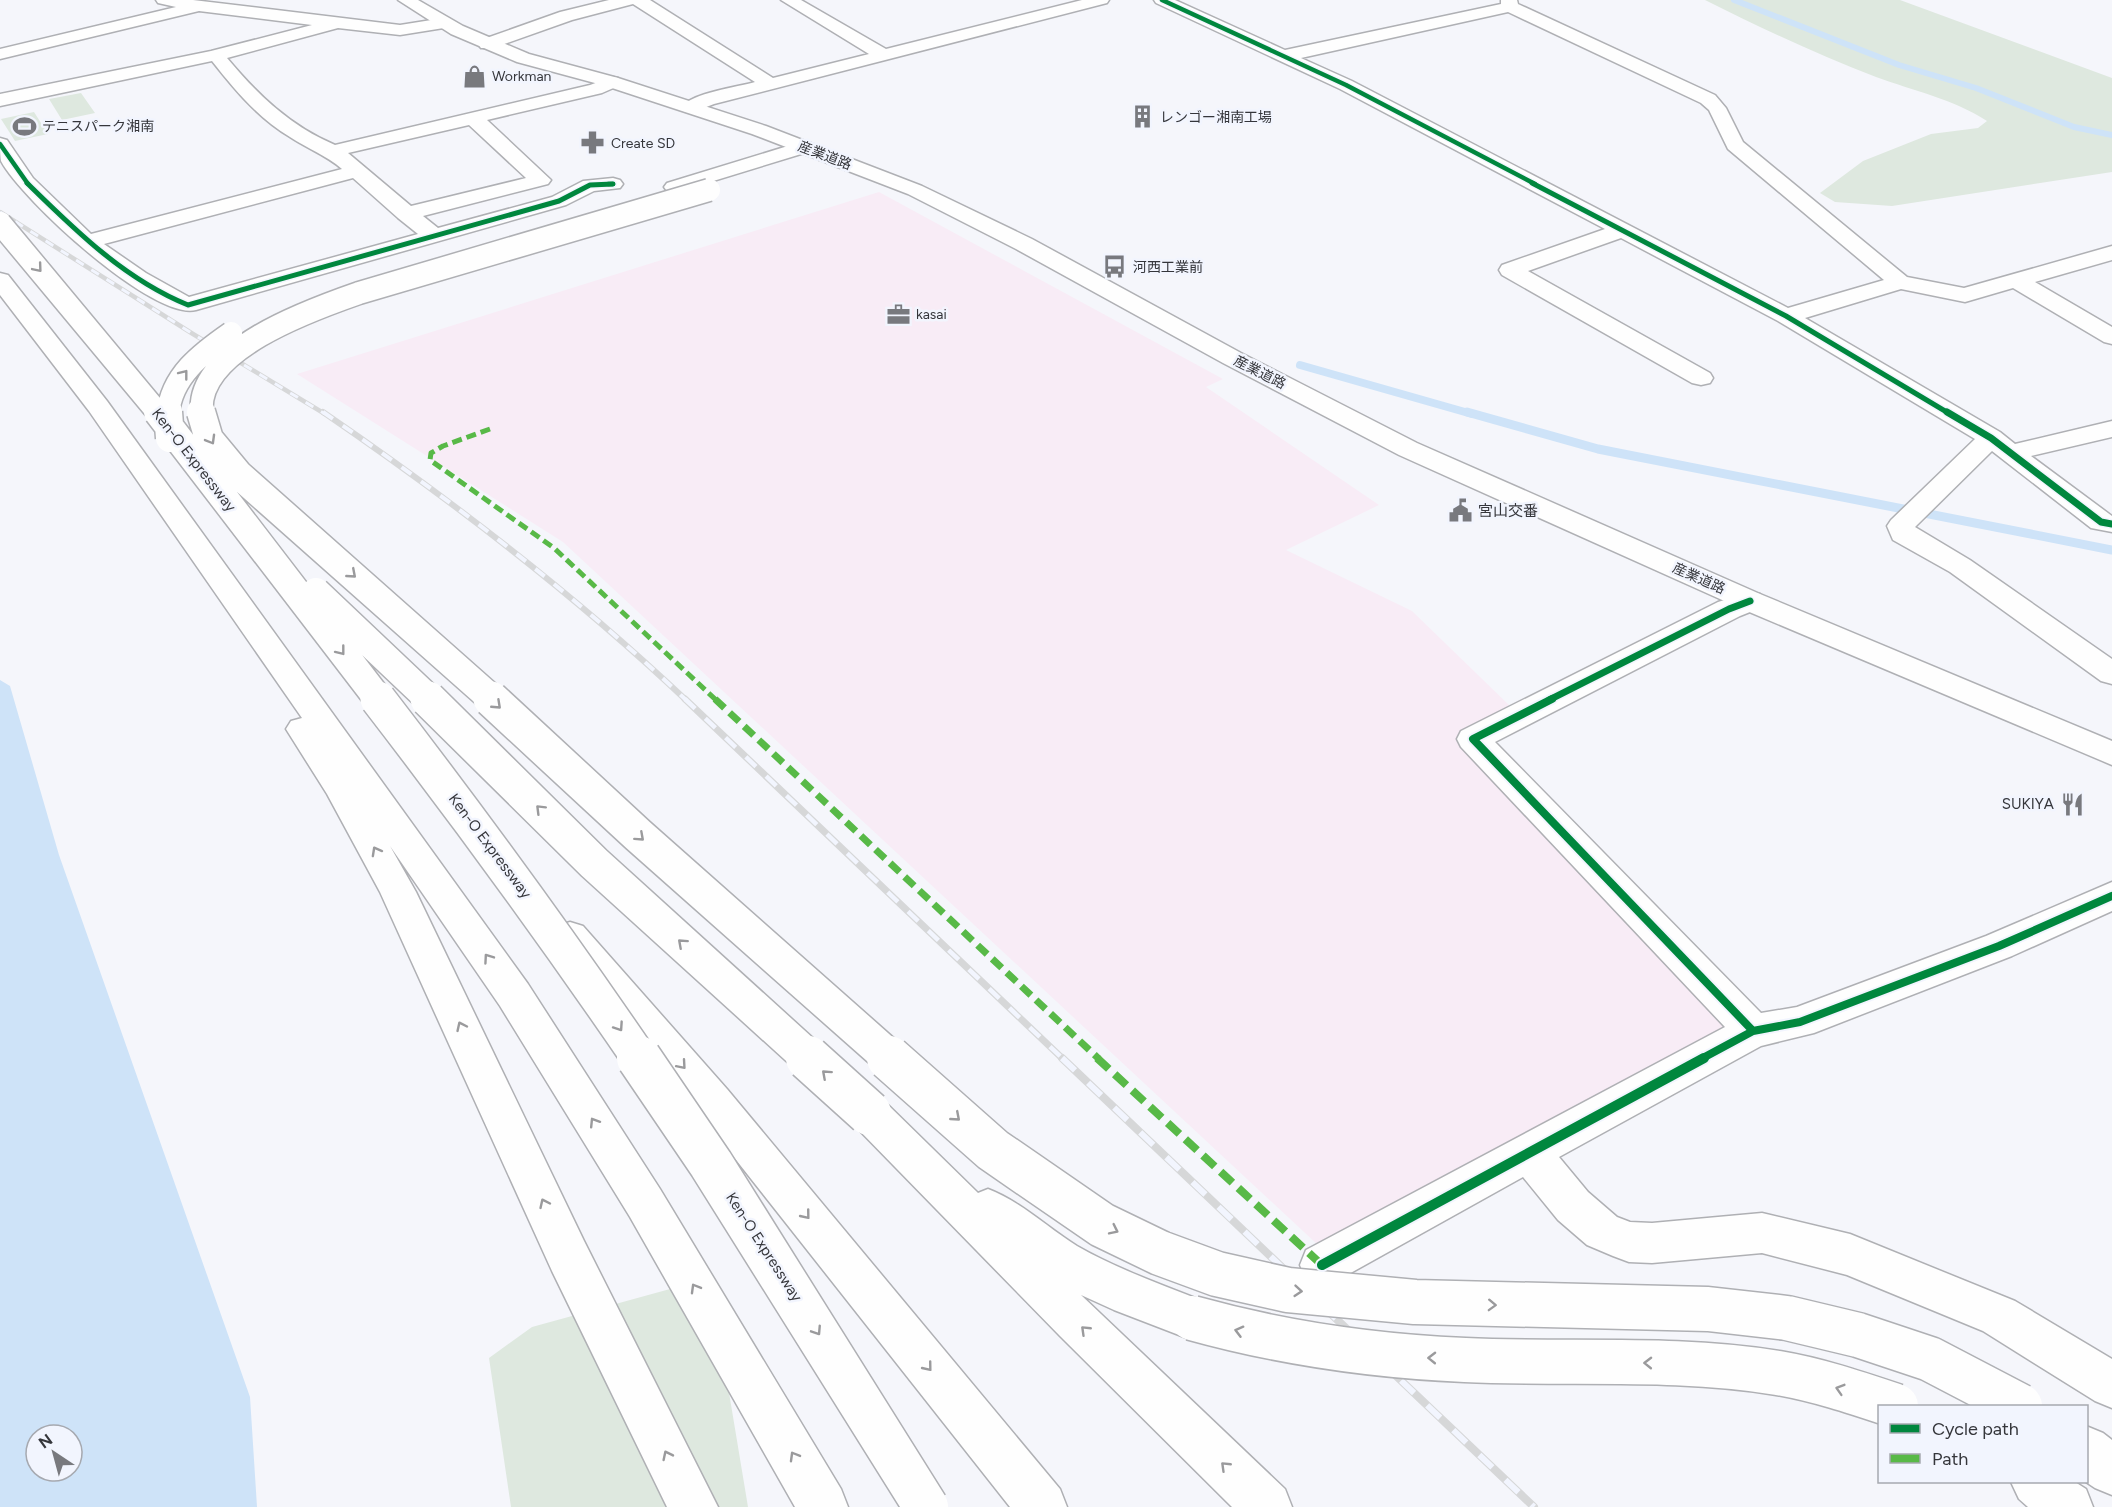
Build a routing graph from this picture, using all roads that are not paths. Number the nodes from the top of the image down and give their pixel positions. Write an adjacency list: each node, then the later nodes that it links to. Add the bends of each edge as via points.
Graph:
1 (164, 0): 10 (main road)
2 (230, 0): 10 (main road)
3 (406, 0): 12 (main road, 産業道路)
4 (628, 0): 13 (main road, via 566,16)
5 (639, 0): 19 (main road)
6 (789, 0): 15 (main road)
7 (1101, 0): 15 (main road)
8 (1162, 0): 17 (main road)
9 (1509, 3): 17 (main road); 36 (main road, via 1708,99 1718,108 1735,145)
10 (199, 6): 11 (main road); 14 (main road)
11 (336, 23): 12 (main road, via 399,30); 16 (main road)
12 (444, 23): 13 (main road, 産業道路)
13 (488, 44): 18 (main road, 産業道路, via 523,58)
14 (0, 54)
15 (884, 55): 19 (main road)
16 (217, 56): 20 (main road); 24 (main road, via 259,106 307,141)
17 (1284, 56): 30 (main road)
18 (612, 82): 21 (main road, 産業道路); 22 (main road)
19 (770, 84): 21 (main road)
20 (0, 100)
21 (691, 107): 25 (main road, 産業道路)
22 (473, 118): 24 (main road); 28 (main road, via 541,180)
23 (0, 144): 32 (main road, via 26,182)
24 (333, 151): 26 (main road)
25 (814, 151): 44 (main road, 産業道路, via 945,204 1408,449); 50 (main road, one-way to 25, bridge, via 594,863 398,669 211,494 186,465 170,435 168,407 180,377 212,346 260,317 318,292 674,187); 55 (main road, one-way to 55, bridge, via 709,190 359,293 264,332 224,360 205,390 202,421 209,439 238,474 993,1150 1102,1225 1160,1253 1217,1274 1288,1290 1415,1302 1708,1309 1787,1318 1858,1335 1930,1359)
26 (357, 171): 28 (main road); 32 (main road)
27 (613, 184): 31 (main road, via 590,185 559,201)
28 (405, 214): 31 (main road)
29 (0, 223): 47 (main road, Ken-O Expressway, one-way to 47, bridge, via 143,393)
30 (1623, 230): 37 (main road); 39 (main road, via 1510,270)
31 (434, 236): 32 (main road, via 188,305 138,279)
32 (87, 242)
33 (2112, 253): 35 (main road)
34 (0, 280): 42 (main road)
35 (2016, 280): 36 (main road, via 1965,295); 38 (main road)
36 (1900, 282): 37 (main road)
37 (1786, 316): 41 (main road)
38 (2112, 337)
39 (1701, 378)
40 (2112, 429): 41 (main road)
41 (2001, 446): 43 (main road, via 2101,522); 45 (main road, via 1901,526 1903,534 1960,566)
42 (152, 481): 59 (main road, one-way to 42, via 568,1256 398,892 341,789 187,552); 60 (main road, one-way to 42, via 645,1203 514,995)
43 (2112, 524)
44 (1750, 601): 46 (main road, 産業道路); 49 (main road, via 1473,739)
45 (2112, 674)
46 (2112, 754)
47 (479, 830): 61 (main road, Ken-O Expressway, one-way to 61, bridge, via 711,1164); 62 (main road, one-way to 62, bridge, via 713,1101)
48 (2112, 896): 49 (main road, via 1999,946 1800,1022)
49 (1753, 1031): 51 (main road)
50 (869, 1113): 54 (main road, one-way to 50, bridge, via 1815,1381 1738,1369 1660,1363 1407,1358 1260,1337 1192,1318 1111,1287 1054,1256 1008,1226); 63 (main road, one-way to 50)
51 (1529, 1153): 52 (main road); 53 (main road, via 1573,1206 1602,1231 1629,1242 1762,1233 1850,1255 1999,1316)
52 (1322, 1265)
53 (2112, 1384)
54 (1890, 1405)
55 (2015, 1405)
56 (2088, 1452): 57 (main road)
57 (2112, 1472)
58 (2037, 1483): 64 (main road)
59 (693, 1507)
60 (823, 1507)
61 (926, 1507)
62 (1042, 1507)
63 (1266, 1507)
64 (2068, 1507)

